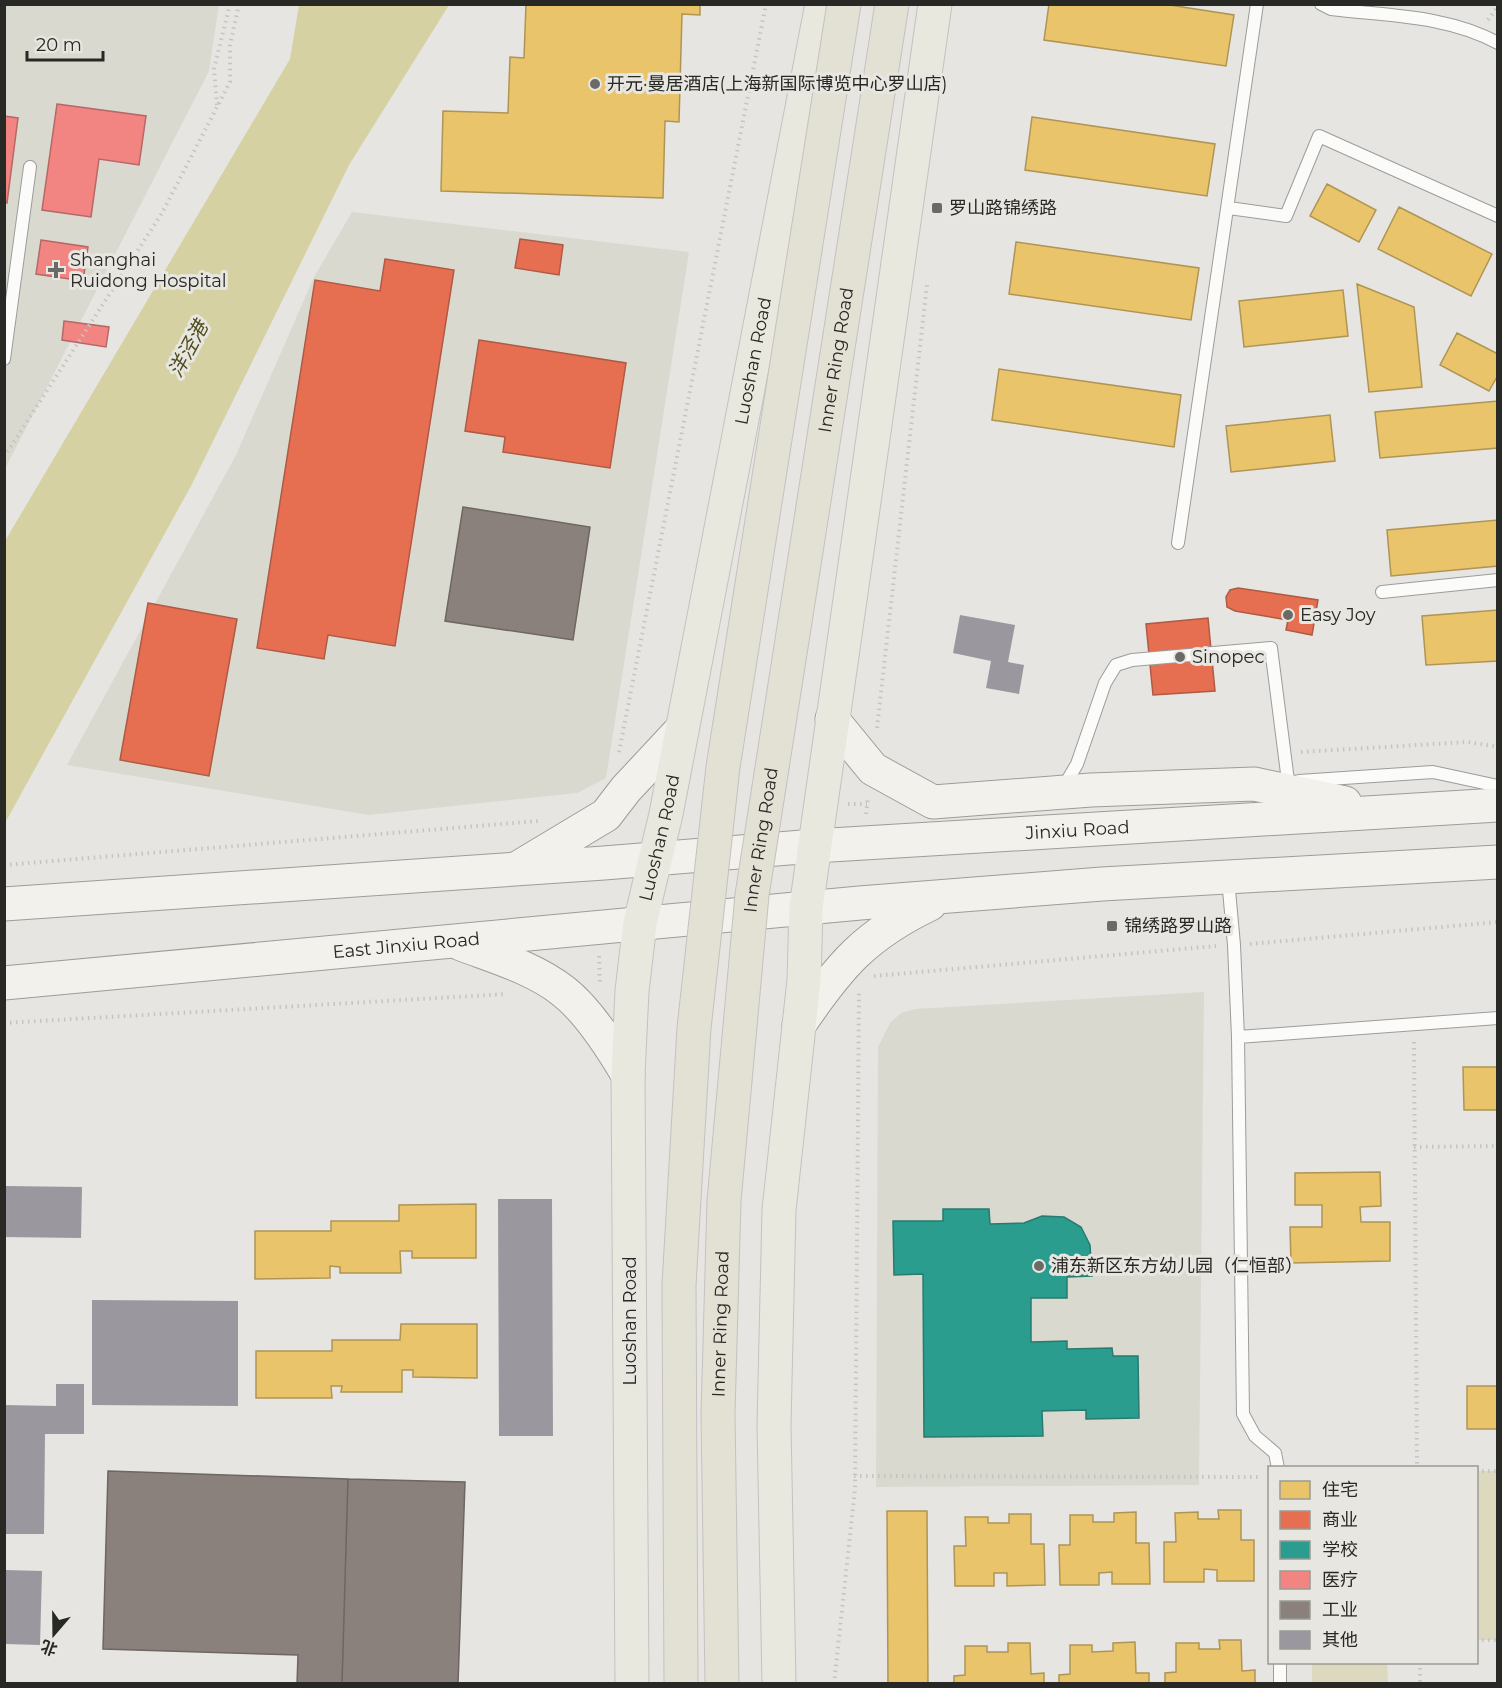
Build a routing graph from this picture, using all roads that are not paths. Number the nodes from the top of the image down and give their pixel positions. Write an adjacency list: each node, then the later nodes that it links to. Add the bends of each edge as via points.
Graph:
1 (822, 4): 16 (main road, Luoshan Road)
2 (844, 4): 41 (highway, bridge, via 723,767 699,983 679,1285)
3 (892, 4): 42 (highway, Inner Ring Road, bridge, via 752,895 724,1201 718,1414)
4 (935, 4): 15 (main road)
5 (1257, 4): 9 (lane)
6 (1321, 4): 7 (lane, via 1331,9 1448,23)
7 (1497, 43)
8 (30, 166): 11 (lane)
9 (1228, 208): 10 (lane, via 1286,216 1319,136); 12 (lane)
10 (1497, 216)
11 (4, 359)
12 (1178, 543)
13 (1497, 580): 14 (lane)
14 (1382, 591)
15 (832, 719): 20 (main road, via 873,769 933,802); 23 (main road)
16 (682, 729): 24 (main road, Luoshan Road); 26 (main road, via 606,815)
17 (1288, 781): 18 (lane); 19 (lane, via 1433,772); 20 (lane, via 1270,648 1132,660 1116,665 1105,683 1077,764)
18 (1254, 784): 20 (main road); 22 (main road)
19 (1497, 786)
20 (1060, 792)
21 (1497, 805): 22 (main road, Jinxiu Road)
22 (1384, 812): 23 (main road, Jinxiu Road)
23 (814, 846): 24 (main road, Jinxiu Road); 30 (main road)
24 (655, 858): 26 (main road); 31 (main road, Luoshan Road)
25 (1497, 862): 27 (main road)
26 (516, 869): 29 (main road)
27 (1228, 878): 28 (main road); 36 (lane)
28 (946, 896): 30 (main road); 35 (main road, via 896,920 859,947 830,979)
29 (4, 904)
30 (806, 908): 31 (main road, East Jinxiu Road); 35 (main road)
31 (640, 923): 32 (main road, East Jinxiu Road); 37 (main road, Luoshan Road)
32 (454, 941): 33 (main road, East Jinxiu Road); 37 (main road, via 525,969 563,991 609,1042)
33 (4, 983)
34 (1497, 1018): 36 (lane)
35 (799, 1025): 43 (main road, via 779,1210 774,1425)
36 (1238, 1037): 38 (lane, via 1243,1414 1255,1436 1275,1453)
37 (628, 1076): 40 (main road, Luoshan Road)
38 (1278, 1466)
39 (1280, 1664): 44 (lane)
40 (632, 1683)
41 (681, 1683)
42 (722, 1683)
43 (779, 1683)
44 (1280, 1683)

